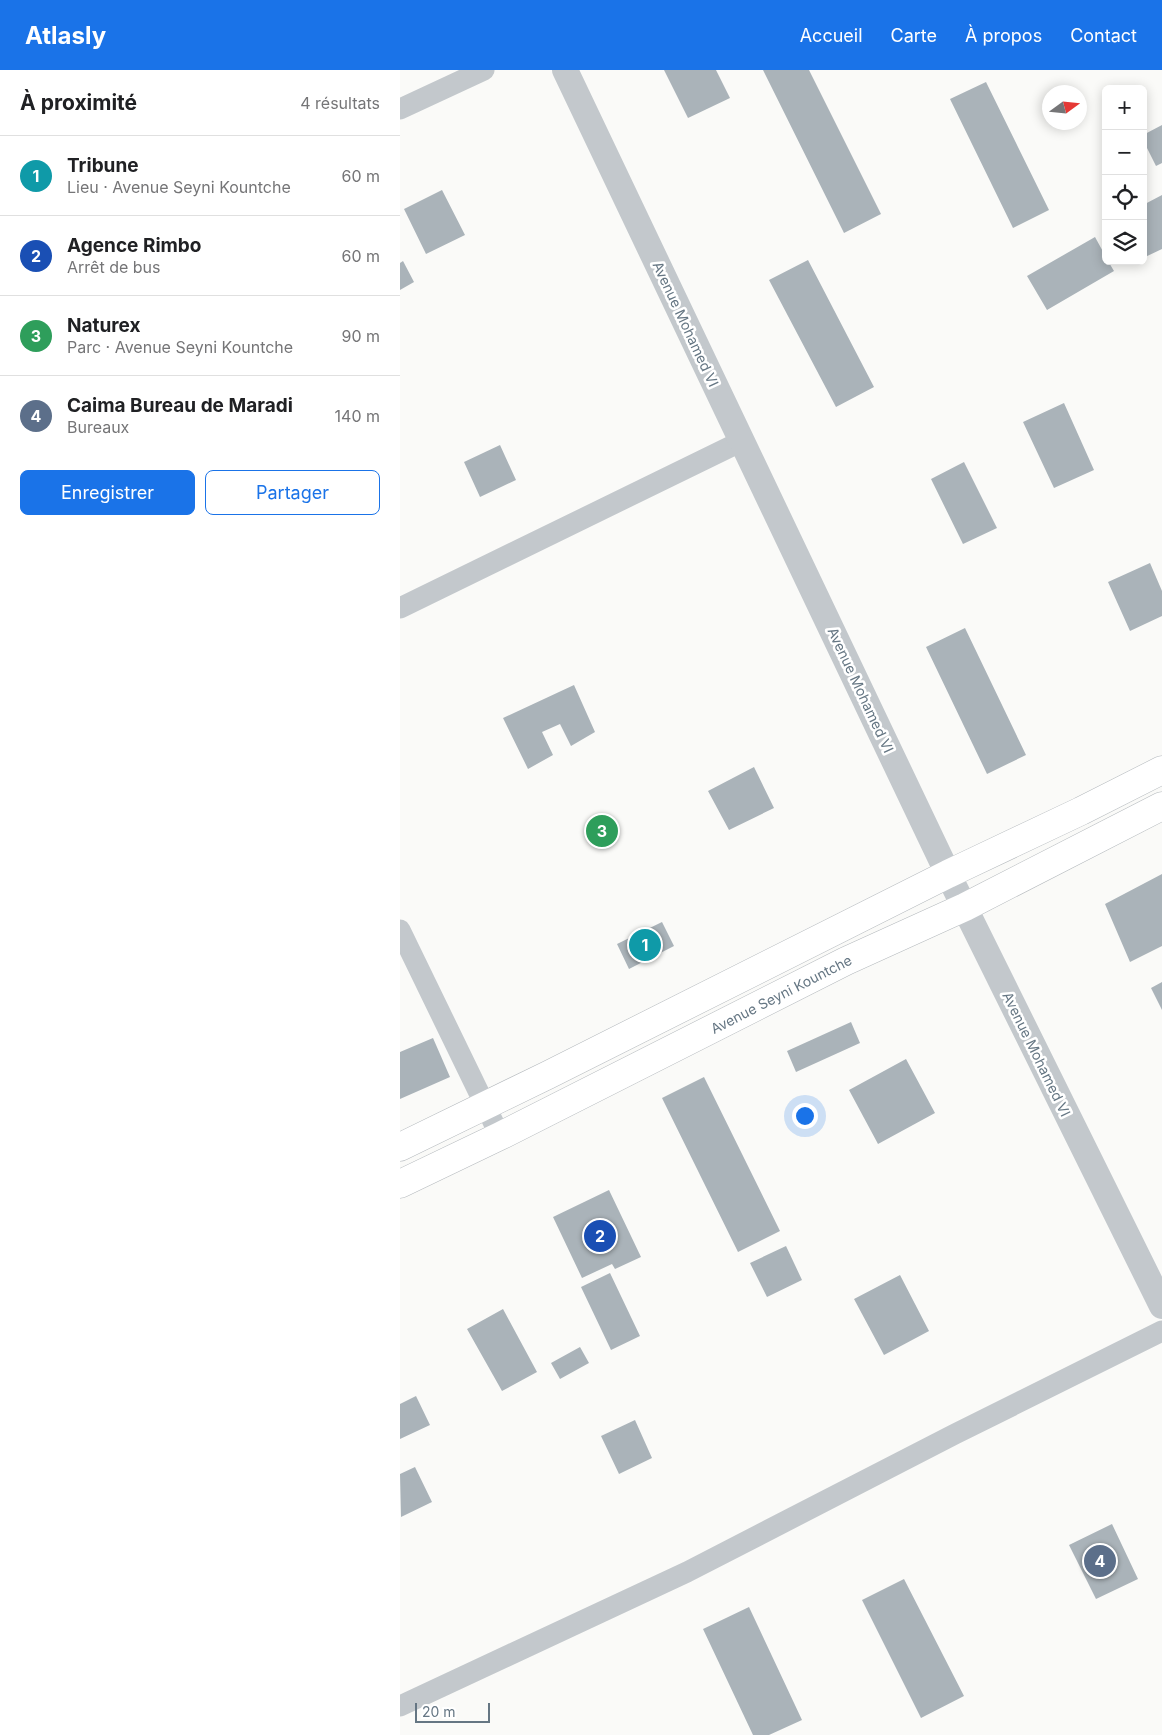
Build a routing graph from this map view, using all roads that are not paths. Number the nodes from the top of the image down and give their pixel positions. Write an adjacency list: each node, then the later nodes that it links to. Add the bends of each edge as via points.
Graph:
1 (484, 70): 3 (street)
2 (565, 70): 4 (street, Avenue Mohamed VI)
3 (400, 109)
4 (742, 441): 5 (street); 8 (street, Avenue Mohamed VI)
5 (400, 608)
6 (1162, 770): 8 (highway)
7 (1162, 806): 9 (highway, Avenue Seyni Kountche)
8 (948, 874): 9 (street, Avenue Mohamed VI); 11 (highway)
9 (965, 907): 12 (highway, Avenue Seyni Kountche, via 846,961); 15 (street, Avenue Mohamed VI)
10 (400, 930): 11 (street)
11 (484, 1106): 12 (street); 13 (highway)
12 (500, 1136): 14 (highway, Avenue Seyni Kountche)
13 (400, 1146)
14 (400, 1184)
15 (1162, 1306)
16 (1162, 1331): 17 (street, via 687,1572)
17 (400, 1706)

